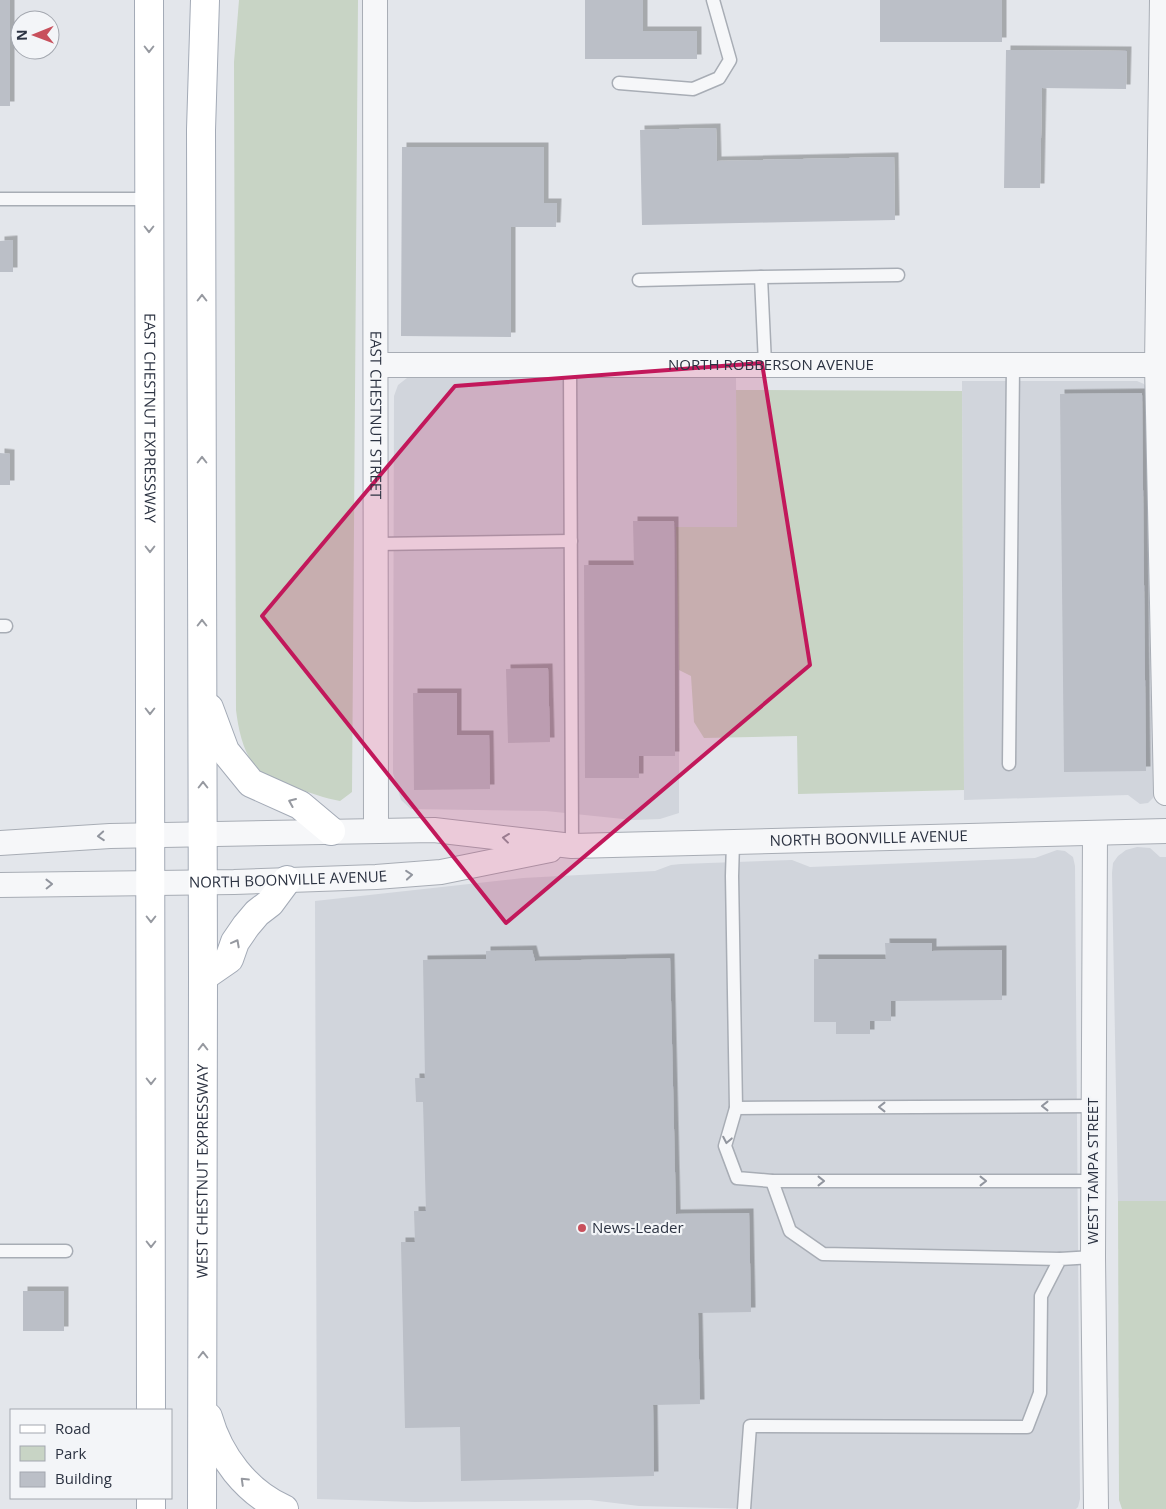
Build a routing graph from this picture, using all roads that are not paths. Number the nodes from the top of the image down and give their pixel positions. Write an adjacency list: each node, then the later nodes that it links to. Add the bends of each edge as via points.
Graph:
1 (149, 0): 8 (main road, EAST CHESTNUT EXPRESSWAY, one-way to 8)
2 (205, 0): 19 (main road, one-way to 2, via 201,130)
3 (374, 0): 16 (street, EAST CHESTNUT STREET)
4 (712, 0): 6 (lane, via 730,60 719,78 693,89)
5 (1162, 0): 15 (street)
6 (619, 83)
7 (0, 199): 8 (lane)
8 (148, 199): 27 (main road, EAST CHESTNUT EXPRESSWAY, one-way to 27)
9 (898, 275): 10 (lane)
10 (761, 277): 11 (lane); 12 (lane)
11 (639, 280)
12 (765, 364): 13 (street, NORTH ROBBERSON AVENUE); 14 (street, NORTH ROBBERSON AVENUE)
13 (570, 365): 16 (street, NORTH ROBBERSON AVENUE); 17 (lane)
14 (1013, 365): 15 (street, NORTH ROBBERSON AVENUE); 20 (lane)
15 (1162, 365): 21 (street)
16 (376, 366): 18 (street, EAST CHESTNUT STREET)
17 (571, 541): 18 (lane); 30 (lane)
18 (376, 544): 22 (street, EAST CHESTNUT STREET)
19 (202, 690): 23 (main road, one-way to 19, via 300,805 251,783 225,752); 26 (main road, one-way to 19)
20 (1009, 764)
21 (1166, 793)
22 (376, 830): 23 (street, NORTH BOONVILLE AVENUE); 30 (street, NORTH BOONVILLE AVENUE, one-way to 22, via 434,830)
23 (331, 831): 26 (street, NORTH BOONVILLE AVENUE)
24 (1166, 831): 25 (street, NORTH BOONVILLE AVENUE)
25 (1095, 833): 28 (street, NORTH BOONVILLE AVENUE); 36 (street, WEST TAMPA STREET)
26 (203, 834): 27 (street, NORTH BOONVILLE AVENUE); 33 (main road, WEST CHESTNUT EXPRESSWAY)
27 (150, 835): 29 (street, NORTH BOONVILLE AVENUE, one-way to 29); 32 (main road)
28 (733, 842): 30 (street, NORTH BOONVILLE AVENUE); 37 (lane)
29 (0, 843)
30 (572, 846): 31 (street, NORTH BOONVILLE AVENUE, one-way to 30, via 441,872)
31 (287, 880): 33 (street, NORTH BOONVILLE AVENUE); 35 (main road, one-way to 31, via 229,959 246,926 270,903)
32 (150, 882): 33 (street, NORTH BOONVILLE AVENUE); 34 (street, NORTH BOONVILLE AVENUE, one-way to 32); 45 (main road, one-way to 45)
33 (203, 882): 35 (main road, WEST CHESTNUT EXPRESSWAY)
34 (0, 885)
35 (203, 977): 44 (main road, WEST CHESTNUT EXPRESSWAY, one-way to 35)
36 (1094, 1106): 37 (lane, one-way to 37); 39 (street, WEST TAMPA STREET)
37 (736, 1108): 38 (lane, one-way to 38, via 725,1146 737,1178)
38 (772, 1181): 39 (lane, one-way to 39); 43 (lane, via 790,1231 823,1254)
39 (1093, 1181): 42 (street, WEST TAMPA STREET)
40 (0, 1251): 41 (lane)
41 (66, 1251)
42 (1093, 1257): 43 (lane); 49 (street, WEST TAMPA STREET)
43 (1060, 1259): 48 (lane, via 1041,1296 1040,1393 1027,1427 750,1426)
44 (203, 1397): 46 (main road, WEST CHESTNUT EXPRESSWAY); 47 (main road, one-way to 44, via 256,1492 228,1461 216,1440)
45 (151, 1409)
46 (202, 1509)
47 (284, 1509)
48 (744, 1509)
49 (1096, 1509)

